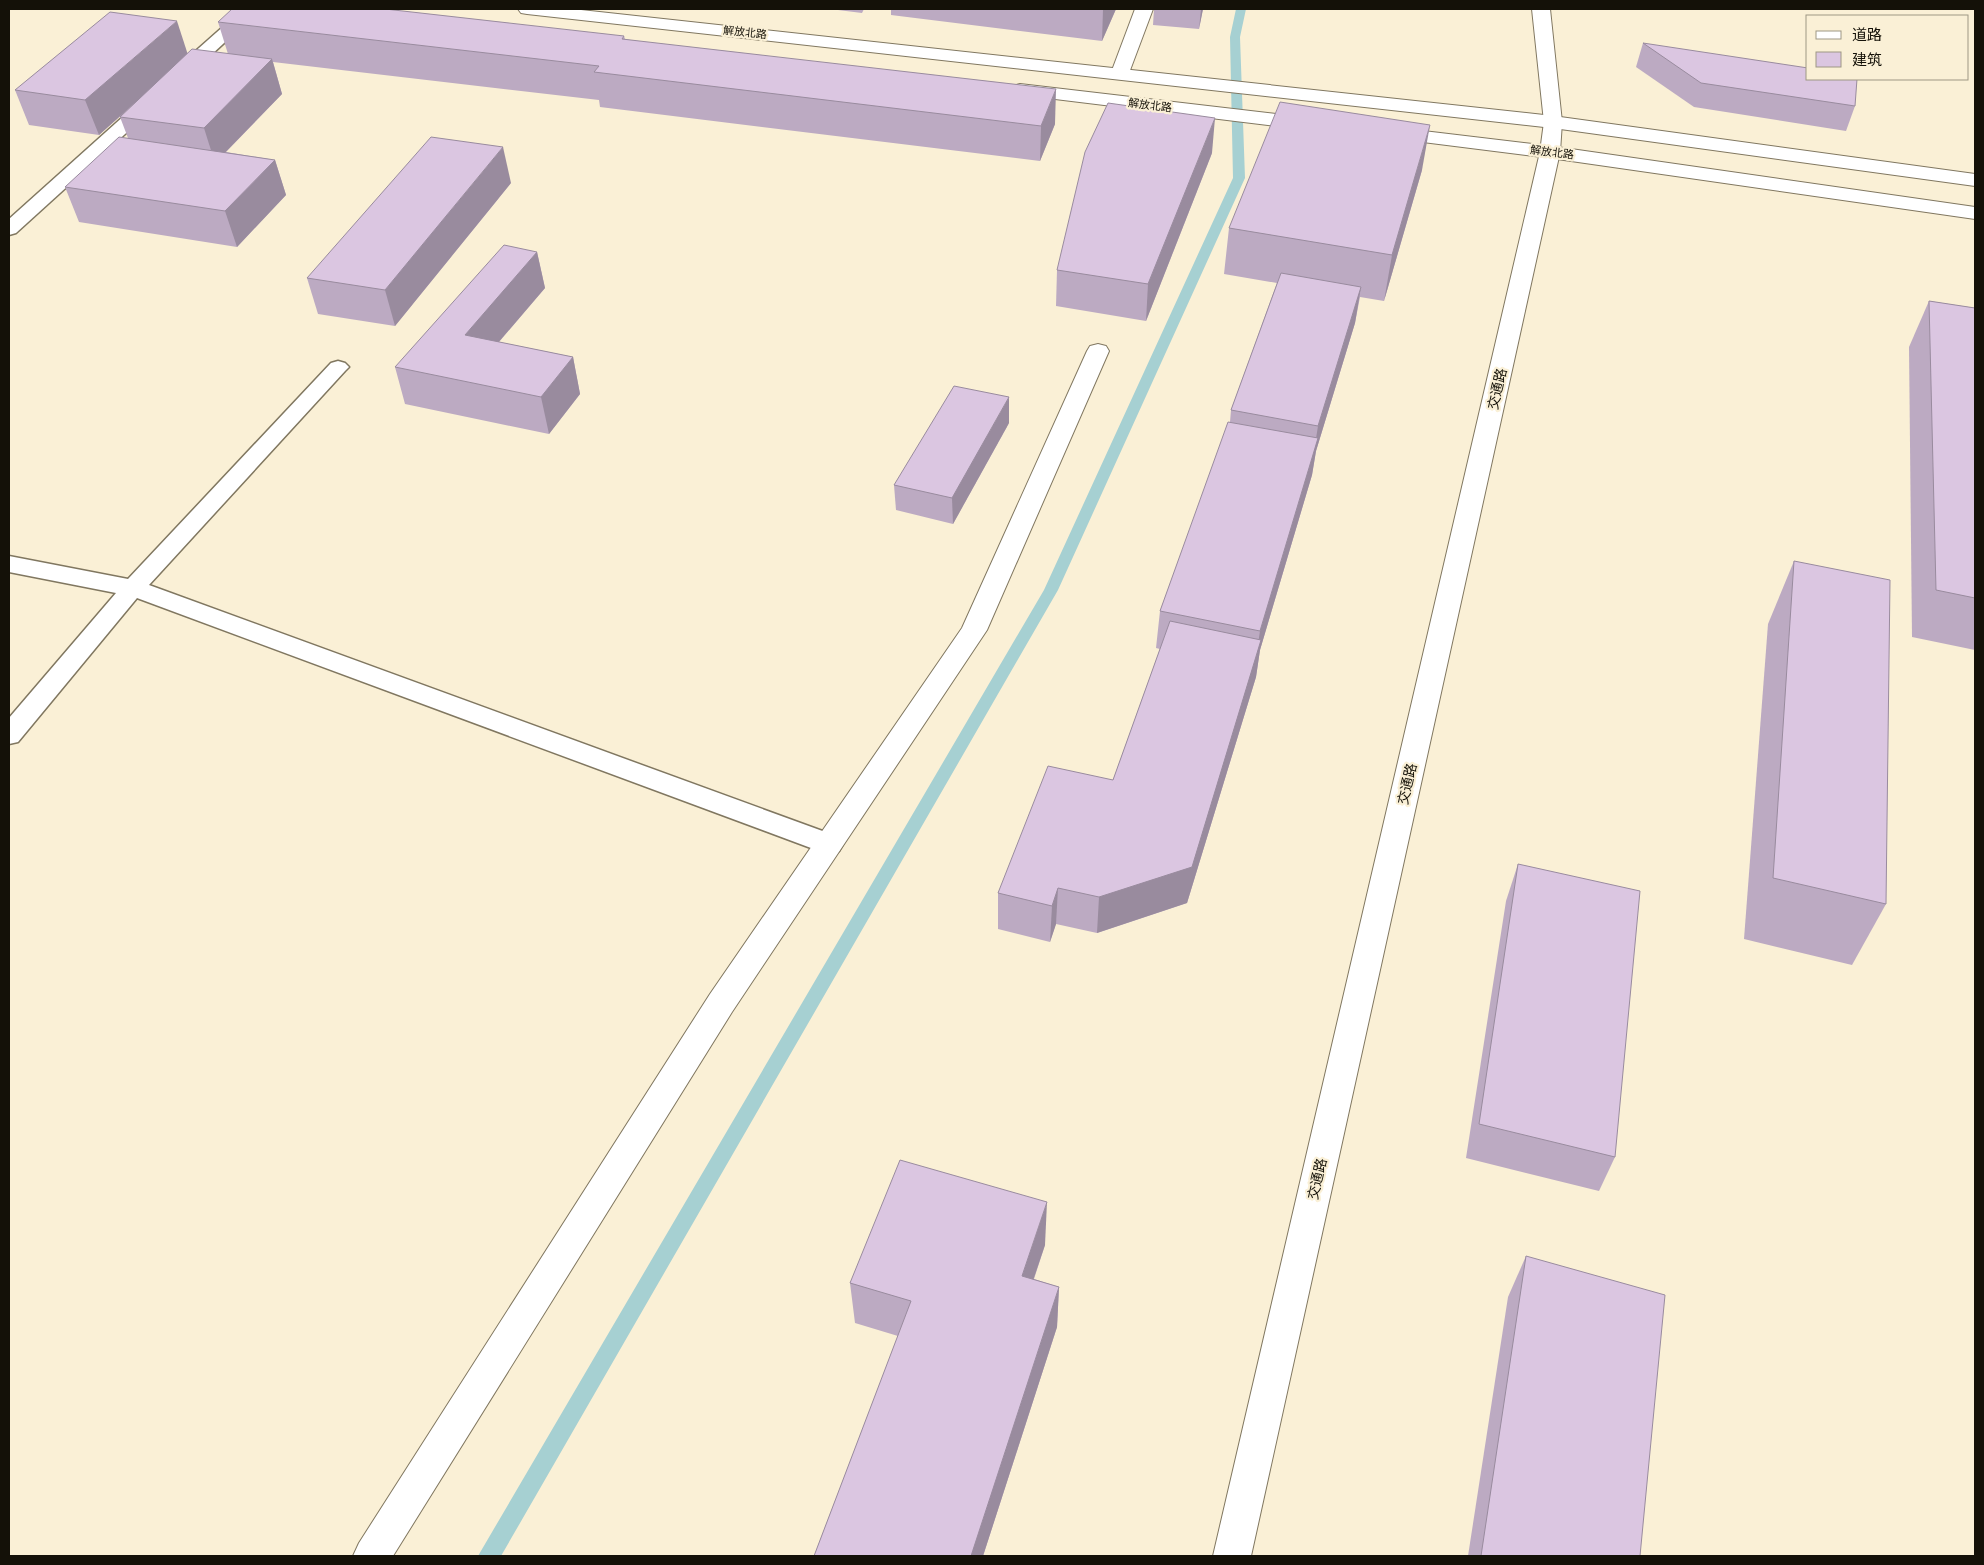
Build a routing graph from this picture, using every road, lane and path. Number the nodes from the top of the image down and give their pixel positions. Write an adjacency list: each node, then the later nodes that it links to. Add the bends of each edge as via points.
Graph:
1 (253, 9): 13 (lane)
2 (527, 9): 5 (street, 解放北路)
3 (1144, 9): 5 (street)
4 (1541, 9): 7 (street, 交通路)
5 (1120, 73): 7 (street, 解放北路)
6 (1006, 88): 8 (street, 解放北路)
7 (1553, 122): 10 (street, 交通路); 11 (street, 解放北路)
8 (1323, 125)
9 (1372, 131): 10 (street, 解放北路)
10 (1550, 152): 12 (street, 解放北路); 21 (street, 交通路)
11 (1975, 180)
12 (1975, 213)
13 (9, 230)
14 (1098, 351): 19 (street, via 974,630)
15 (338, 367): 17 (lane)
16 (9, 564): 17 (lane)
17 (133, 588): 18 (lane); 19 (lane)
18 (9, 735)
19 (829, 844): 20 (street, via 716,1012)
20 (372, 1556)
21 (1232, 1556)

